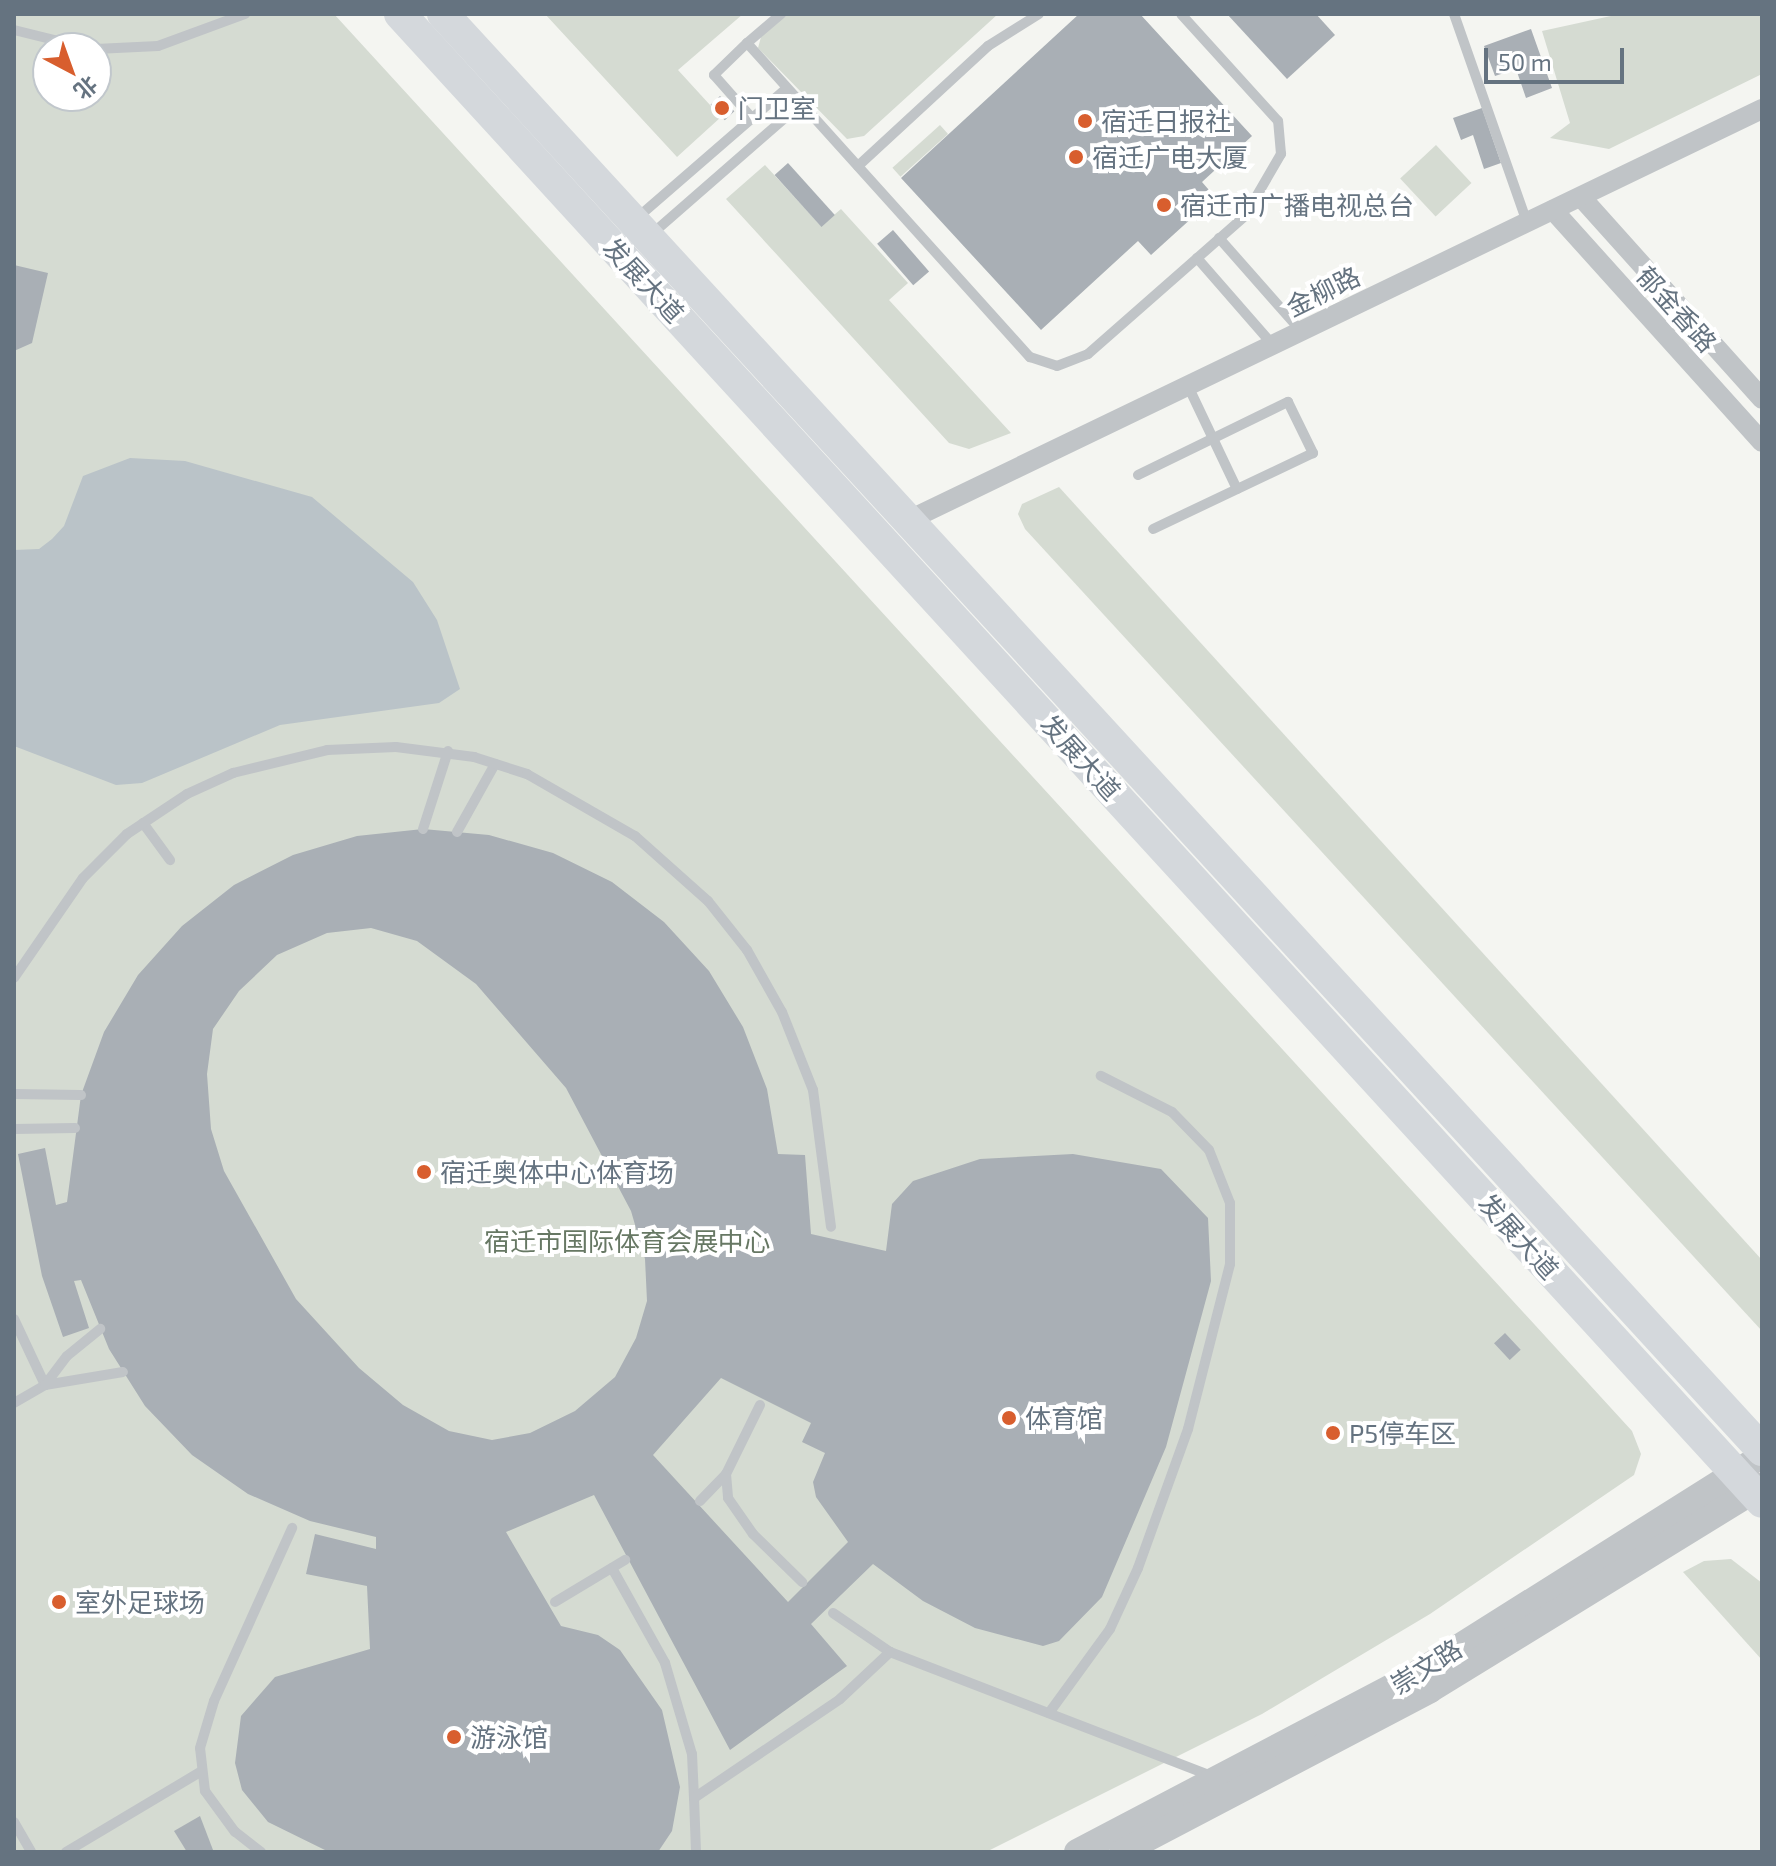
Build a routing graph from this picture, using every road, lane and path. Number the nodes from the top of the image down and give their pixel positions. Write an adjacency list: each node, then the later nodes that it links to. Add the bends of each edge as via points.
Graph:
1 (245, 14): 9 (lane, via 158,46)
2 (400, 14): 19 (main road, 发展大道)
3 (443, 14): 19 (main road, 发展大道)
4 (781, 14): 8 (lane)
5 (1039, 14): 14 (lane, via 988,46)
6 (1181, 14): 18 (lane, via 1282,130 1272,178)
7 (1454, 14): 17 (lane)
8 (747, 43): 10 (lane); 13 (lane, via 714,75)
9 (112, 48)
10 (787, 88): 11 (lane); 13 (lane)
11 (801, 104): 14 (lane); 19 (lane)
12 (1762, 109): 15 (street, 金柳路)
13 (752, 118): 19 (lane)
14 (858, 166): 20 (lane, via 1043,365 1088,354)
15 (1581, 197): 16 (street, 金柳路); 24 (street, 郁金香路)
16 (1553, 210): 17 (street, 金柳路); 26 (street, 郁金香路)
17 (1527, 222): 21 (street, 金柳路)
18 (1219, 238): 20 (lane); 21 (lane)
19 (628, 240): 29 (main road, 发展大道); 51 (main road, 发展大道)
20 (1197, 258): 22 (lane)
21 (1301, 331): 22 (street, 金柳路)
22 (1273, 345): 23 (street, 金柳路)
23 (1188, 386): 25 (lane); 29 (street, 金柳路)
24 (1762, 399)
25 (1213, 439): 27 (lane); 28 (lane); 28 (lane, via 1288,402 1313,453)
26 (1762, 442)
27 (1138, 475)
28 (1237, 489): 30 (lane)
29 (907, 521): 51 (main road, 发展大道)
30 (1153, 529)
31 (448, 751): 32 (lane); 33 (lane, via 396,747 286,758 187,794); 34 (lane)
32 (495, 764): 35 (lane); 43 (lane, via 566,794 635,836 708,901 747,950 782,1012 813,1090)
33 (143, 823): 36 (lane); 37 (lane, via 83,878)
34 (423, 829)
35 (457, 832)
36 (170, 860)
37 (14, 978)
38 (1101, 1076): 60 (lane, via 1172,1112 1209,1150 1230,1203 1230,1264 1188,1429 1138,1568 1105,1637)
39 (14, 1094): 40 (lane)
40 (81, 1095)
41 (75, 1128): 42 (lane)
42 (14, 1129)
43 (831, 1227)
44 (14, 1319): 47 (lane)
45 (100, 1329): 47 (lane, via 67,1356)
46 (123, 1372): 47 (lane)
47 (45, 1385): 48 (lane)
48 (14, 1403)
49 (760, 1405): 50 (lane)
50 (726, 1474): 52 (lane); 56 (lane, via 736,1512)
51 (1756, 1476): 62 (street, 崇文路, via 1416,1674); 70 (street, 崇文路, via 1430,1690)
52 (700, 1501)
53 (292, 1528): 61 (lane, via 214,1701)
54 (625, 1560): 55 (lane)
55 (612, 1568): 57 (lane); 63 (lane, via 665,1663 692,1754)
56 (802, 1582)
57 (555, 1602)
58 (833, 1613): 59 (lane)
59 (890, 1652): 60 (lane); 63 (lane, via 818,1716)
60 (1049, 1713): 62 (lane)
61 (200, 1772): 66 (lane); 67 (lane, via 220,1812)
62 (1221, 1779): 69 (street, 崇文路)
63 (694, 1798): 68 (lane)
64 (14, 1822): 65 (lane)
65 (31, 1852)
66 (66, 1852)
67 (261, 1852)
68 (696, 1852)
69 (1077, 1852)
70 (1122, 1852)

